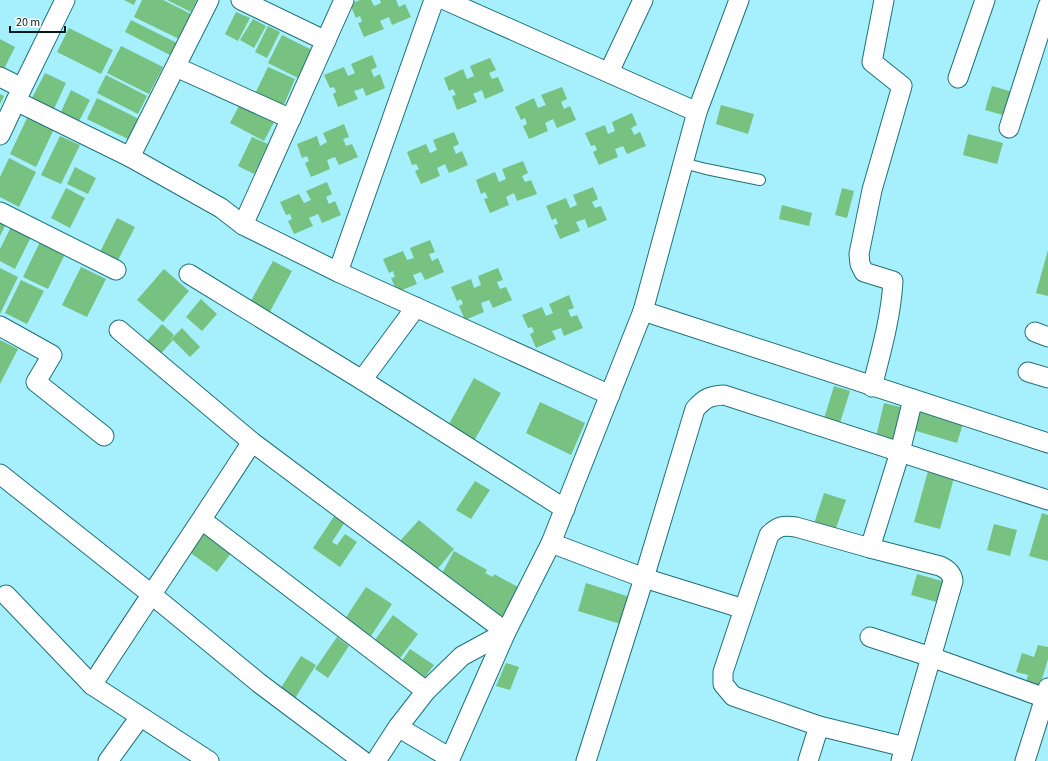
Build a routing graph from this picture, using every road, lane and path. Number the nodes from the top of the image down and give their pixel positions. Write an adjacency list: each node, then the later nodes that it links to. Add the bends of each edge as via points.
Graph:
1 (65, 0): 17 (street)
2 (209, 0): 13 (street)
3 (241, 0): 12 (street)
4 (344, 0): 12 (street)
5 (434, 0): 28 (street)
6 (445, 0): 14 (street)
7 (643, 0): 14 (street)
8 (739, 0): 18 (street)
9 (884, 0): 37 (street, via 872,62 902,86 872,190 859,254 864,272 893,281 886,332)
10 (985, 0): 16 (street)
11 (1048, 6): 20 (street)
12 (326, 41): 19 (street)
13 (176, 67): 19 (street); 22 (street)
14 (609, 72): 18 (street)
15 (0, 77): 17 (street)
16 (958, 78)
17 (19, 94): 21 (street); 22 (street)
18 (697, 112): 23 (street)
19 (291, 119): 26 (street)
20 (1009, 128)
21 (0, 135)
22 (130, 157): 26 (street, via 221,208)
23 (683, 164): 24 (lane); 31 (street)
24 (760, 180)
25 (0, 212): 27 (street)
26 (243, 225): 28 (street)
27 (116, 270)
28 (338, 272): 30 (street)
29 (189, 274): 36 (street)
30 (416, 308): 36 (street); 38 (street)
31 (643, 311): 37 (street); 38 (street)
32 (0, 326): 40 (street, via 52,355 36,382)
33 (119, 330): 41 (street)
34 (1028, 372): 35 (street)
35 (1048, 378)
36 (362, 380): 46 (street)
37 (872, 387): 39 (street)
38 (610, 395): 46 (street)
39 (913, 399): 42 (street); 43 (street)
40 (104, 436)
41 (252, 442): 47 (street); 54 (street)
42 (1048, 443)
43 (900, 452): 45 (street); 49 (street); 50 (street, via 724,395 711,396 695,410)
44 (0, 474): 51 (street)
45 (1048, 500)
46 (565, 508): 48 (street)
47 (202, 520): 51 (street); 58 (street)
48 (551, 543): 50 (street); 54 (street)
49 (870, 548): 53 (street, via 796,527 785,525 775,529 769,535); 56 (street, via 940,566 952,575 953,581)
50 (644, 578): 53 (street); 69 (street)
51 (151, 594): 57 (street); 67 (street, via 259,683)
52 (6, 595): 57 (street)
53 (744, 609): 61 (street, via 723,672 723,684 733,696)
54 (506, 632): 58 (street, via 462,656); 64 (street)
55 (870, 637): 56 (street)
56 (931, 657): 59 (street); 63 (street)
57 (92, 685): 60 (street)
58 (426, 691): 62 (street)
59 (1047, 695): 71 (street)
60 (140, 717): 65 (street); 66 (street)
61 (819, 726): 63 (street); 70 (street)
62 (398, 727): 64 (street); 68 (street)
63 (903, 754)
64 (450, 759)
65 (108, 761)
66 (210, 761)
67 (363, 761)
68 (376, 761)
69 (586, 761)
70 (808, 761)
71 (1025, 761)

